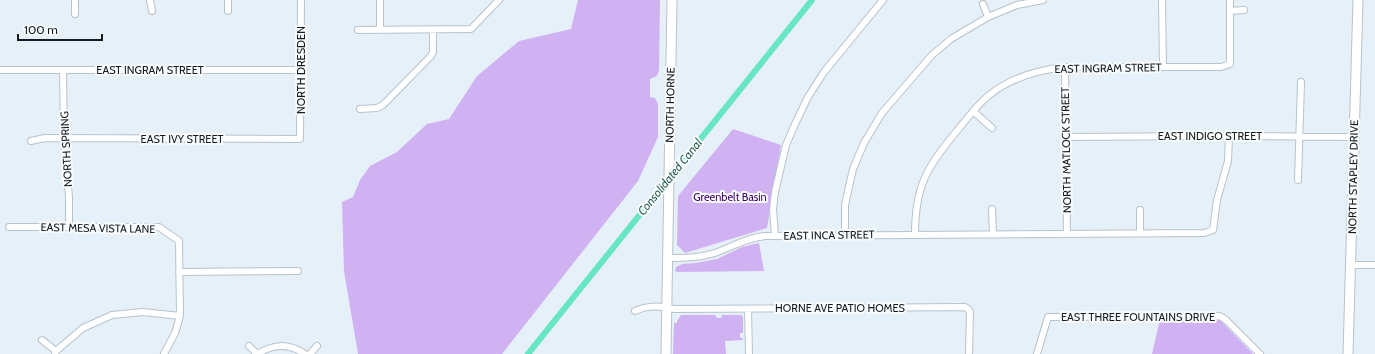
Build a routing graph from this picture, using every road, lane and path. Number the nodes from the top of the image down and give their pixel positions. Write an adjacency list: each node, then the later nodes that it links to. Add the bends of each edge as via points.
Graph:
1 (75, 0): 18 (street)
2 (150, 0): 16 (street)
3 (228, 0): 17 (street)
4 (301, 0): 27 (street, NORTH DRESDEN)
5 (380, 0): 21 (street)
6 (499, 0): 22 (street, via 471,29)
7 (672, 0): 50 (street, NORTH HORNE)
8 (883, 0): 49 (street, via 824,72 796,122 786,145 775,192)
9 (1043, 0): 19 (street, via 1017,5)
10 (1162, 0): 24 (street)
11 (1230, 0): 14 (street)
12 (1358, 0): 35 (street, NORTH STAPLEY DRIVE)
13 (983, 4): 19 (street)
14 (1230, 10): 15 (street); 24 (street, EAST INGRAM STREET, via 1230,64 1221,67)
15 (1244, 10)
16 (152, 11)
17 (228, 11)
18 (74, 14)
19 (988, 17): 47 (street, via 951,39 932,55 882,113 864,143 853,169 845,205)
20 (358, 30): 21 (street)
21 (380, 30): 22 (street)
22 (433, 30): 29 (street, via 431,56 383,105)
23 (1065, 67): 24 (street, EAST INGRAM STREET); 30 (street, EAST INGRAM STREET, via 1013,80 988,96); 34 (street, NORTH MATLOCK STREET)
24 (1163, 67)
25 (0, 70): 26 (street, EAST INGRAM STREET)
26 (63, 70): 27 (street, EAST INGRAM STREET); 36 (street, NORTH SPRING)
27 (301, 70): 37 (street, NORTH DRESDEN)
28 (1301, 82): 33 (street)
29 (360, 109)
30 (973, 111): 31 (street); 48 (street, EAST INGRAM STREET, via 941,150 927,172 917,204)
31 (992, 128)
32 (1229, 136): 33 (street, EAST INDIGO STREET); 34 (street, EAST INDIGO STREET); 44 (street, EAST INCA STREET, via 1228,161 1217,200 1214,230 1204,233)
33 (1300, 136): 35 (street, EAST INDIGO STREET); 39 (street)
34 (1066, 137): 46 (street, NORTH MATLOCK STREET)
35 (1354, 137): 52 (street, NORTH STAPLEY DRIVE)
36 (64, 139): 37 (street, EAST IVY STREET); 38 (street, EAST IVY STREET, via 45,138); 43 (street, NORTH SPRING)
37 (300, 140)
38 (31, 141)
39 (1298, 180)
40 (992, 209): 45 (street)
41 (1140, 210): 44 (street)
42 (8, 227): 43 (street, EAST MESA VISTA LANE)
43 (69, 227): 54 (street, EAST MESA VISTA LANE, via 159,227 179,241)
44 (1140, 233): 46 (street, EAST INCA STREET)
45 (993, 234): 46 (street, EAST INCA STREET); 48 (street, EAST INCA STREET)
46 (1067, 234)
47 (845, 235): 48 (street, EAST INCA STREET); 49 (street, EAST INCA STREET)
48 (915, 235)
49 (775, 236): 50 (street, EAST INCA STREET, via 748,239 706,256)
50 (668, 258): 55 (street, NORTH HORNE)
51 (1375, 265): 52 (street)
52 (1351, 266): 72 (street, NORTH STAPLEY DRIVE)
53 (298, 271): 54 (street)
54 (179, 272): 58 (street)
55 (667, 308): 56 (street, HORNE AVE PATIO HOMES); 57 (street, HORNE AVE PATIO HOMES, via 646,306); 67 (street, NORTH HORNE)
56 (748, 309): 68 (street); 69 (street, HORNE AVE PATIO HOMES, via 965,307 970,312)
57 (635, 311)
58 (180, 316): 62 (street, via 143,312 112,315 83,328); 63 (street)
59 (42, 340): 62 (street)
60 (249, 346): 64 (street)
61 (317, 346): 66 (street)
62 (56, 352)
63 (164, 354)
64 (257, 354): 65 (street, via 267,348 281,346 295,348)
65 (305, 354)
66 (310, 354)
67 (666, 354)
68 (748, 354)
69 (969, 354)
70 (1037, 354): 71 (street, EAST THREE FOUNTAINS DRIVE, via 1048,317 1220,316)
71 (1260, 354)
72 (1348, 354)

